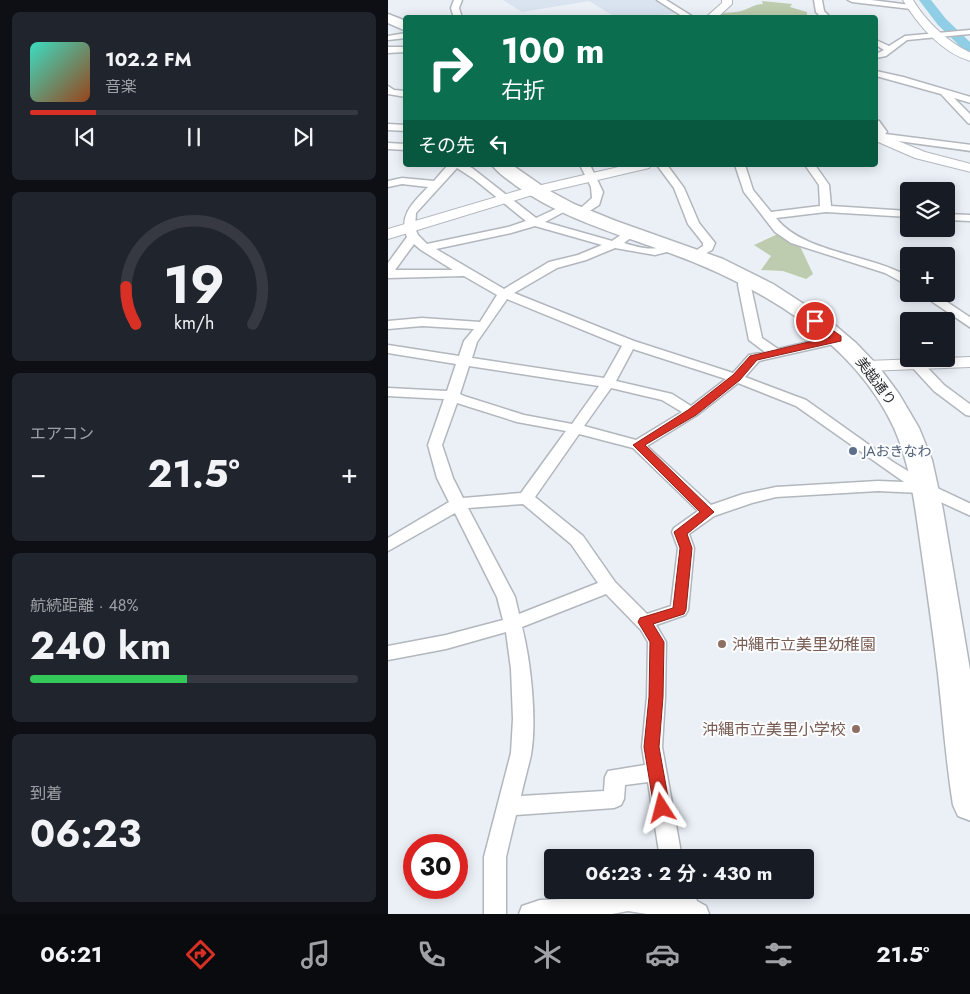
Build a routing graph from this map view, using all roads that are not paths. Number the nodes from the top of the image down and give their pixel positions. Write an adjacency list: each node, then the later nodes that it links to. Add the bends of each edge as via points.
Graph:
1 (458, 0): 7 (street, via 455,8)
2 (661, 0): 8 (street)
3 (727, 0): 9 (street, via 727,4)
4 (818, 0): 10 (street)
5 (852, 0): 6 (street)
6 (910, 3): 14 (street)
7 (457, 15)
8 (686, 15)
9 (714, 15)
10 (824, 15)
11 (388, 18): 12 (highway)
12 (403, 26)
13 (966, 32): 14 (street)
14 (942, 34): 19 (street, via 904,38); 22 (street, via 954,49)
15 (403, 36): 16 (street)
16 (388, 38)
17 (878, 43): 19 (street)
18 (403, 48): 20 (street)
19 (889, 49): 21 (street)
20 (388, 50)
21 (878, 55)
22 (970, 58)
23 (878, 74): 26 (street, via 925,85)
24 (389, 92): 25 (street)
25 (403, 94)
26 (945, 94): 27 (street); 28 (street)
27 (970, 100)
28 (970, 120)
29 (388, 127): 30 (street)
30 (403, 128)
31 (878, 136): 35 (street)
32 (878, 136): 43 (street, via 920,155)
33 (388, 146): 34 (street)
34 (403, 146)
35 (970, 148)
36 (452, 167): 46 (street)
37 (462, 167): 48 (street)
38 (504, 167): 47 (highway, 美越通り)
39 (625, 167): 44 (street)
40 (663, 167): 60 (street, via 679,188 694,224 709,243 708,248)
41 (741, 167): 52 (street, via 748,190)
42 (811, 167): 49 (street, via 824,185)
43 (970, 168)
44 (588, 171): 47 (street); 50 (street, via 597,189 597,202)
45 (388, 184): 46 (street, via 402,181)
46 (435, 184): 56 (street, via 411,212)
47 (535, 191): 48 (street); 50 (highway, 美越通り)
48 (502, 200): 55 (street); 56 (street)
49 (826, 209): 51 (street); 52 (street)
50 (573, 211): 55 (street); 58 (highway, 美越通り)
51 (900, 213)
52 (767, 216): 64 (street, via 795,241 889,270)
53 (955, 217): 54 (street)
54 (970, 218)
55 (534, 222): 58 (street); 59 (street)
56 (411, 232): 57 (street); 59 (street); 62 (street)
57 (388, 234)
58 (624, 238): 60 (highway, 美越通り); 65 (street, via 582,258 553,265)
59 (425, 248): 61 (street)
60 (684, 251): 63 (highway, 美越通り)
61 (466, 272): 62 (street); 65 (street)
62 (388, 273)
63 (744, 276): 70 (highway, 美越通り, via 804,312); 73 (street, via 756,340)
64 (900, 277)
65 (504, 294): 69 (street); 71 (street)
66 (938, 302): 67 (street)
67 (970, 324)
68 (388, 325): 69 (street, via 422,322)
69 (482, 326): 74 (street, via 471,341)
70 (838, 338): 73 (street); 77 (highway, 美越通り)
71 (629, 344): 80 (street); 81 (street)
72 (388, 349): 74 (street)
73 (776, 353): 80 (street, via 754,358)
74 (464, 361): 81 (street); 83 (street)
75 (970, 362): 76 (street)
76 (955, 363)
77 (867, 366): 78 (street); 88 (highway, 美越通り, via 892,401 913,442)
78 (900, 366)
79 (919, 367): 85 (street)
80 (736, 378): 84 (street); 88 (street, via 810,408)
81 (608, 383): 84 (street, via 667,397); 86 (street)
82 (388, 392): 83 (street)
83 (452, 395): 86 (street, via 522,419); 90 (street, via 435,445 444,478)
84 (692, 412): 87 (street)
85 (970, 412)
86 (577, 429): 87 (street); 89 (street)
87 (638, 445): 92 (street)
88 (926, 489): 91 (street); 92 (street, via 878,486 776,492); 98 (highway, 美越通り)
89 (526, 498): 90 (street); 94 (street, via 577,540)
90 (458, 504): 93 (street); 96 (street, via 506,597)
91 (970, 511)
92 (708, 512): 95 (street, via 680,532 686,548 679,610)
93 (388, 545)
94 (609, 586): 95 (street); 96 (street)
95 (644, 622): 99 (street, via 657,642 652,747)
96 (512, 624): 97 (street); 101 (street, via 520,669 523,719 521,753)
97 (388, 653)
98 (963, 690): 100 (highway, 美越通り)
99 (656, 772): 101 (street, via 615,777 614,799); 102 (street)
100 (970, 805)
101 (509, 806): 104 (street, via 495,857)
102 (669, 849)
103 (689, 904): 105 (street, via 662,906 628,900 586,909)
104 (495, 914)
105 (530, 914)

